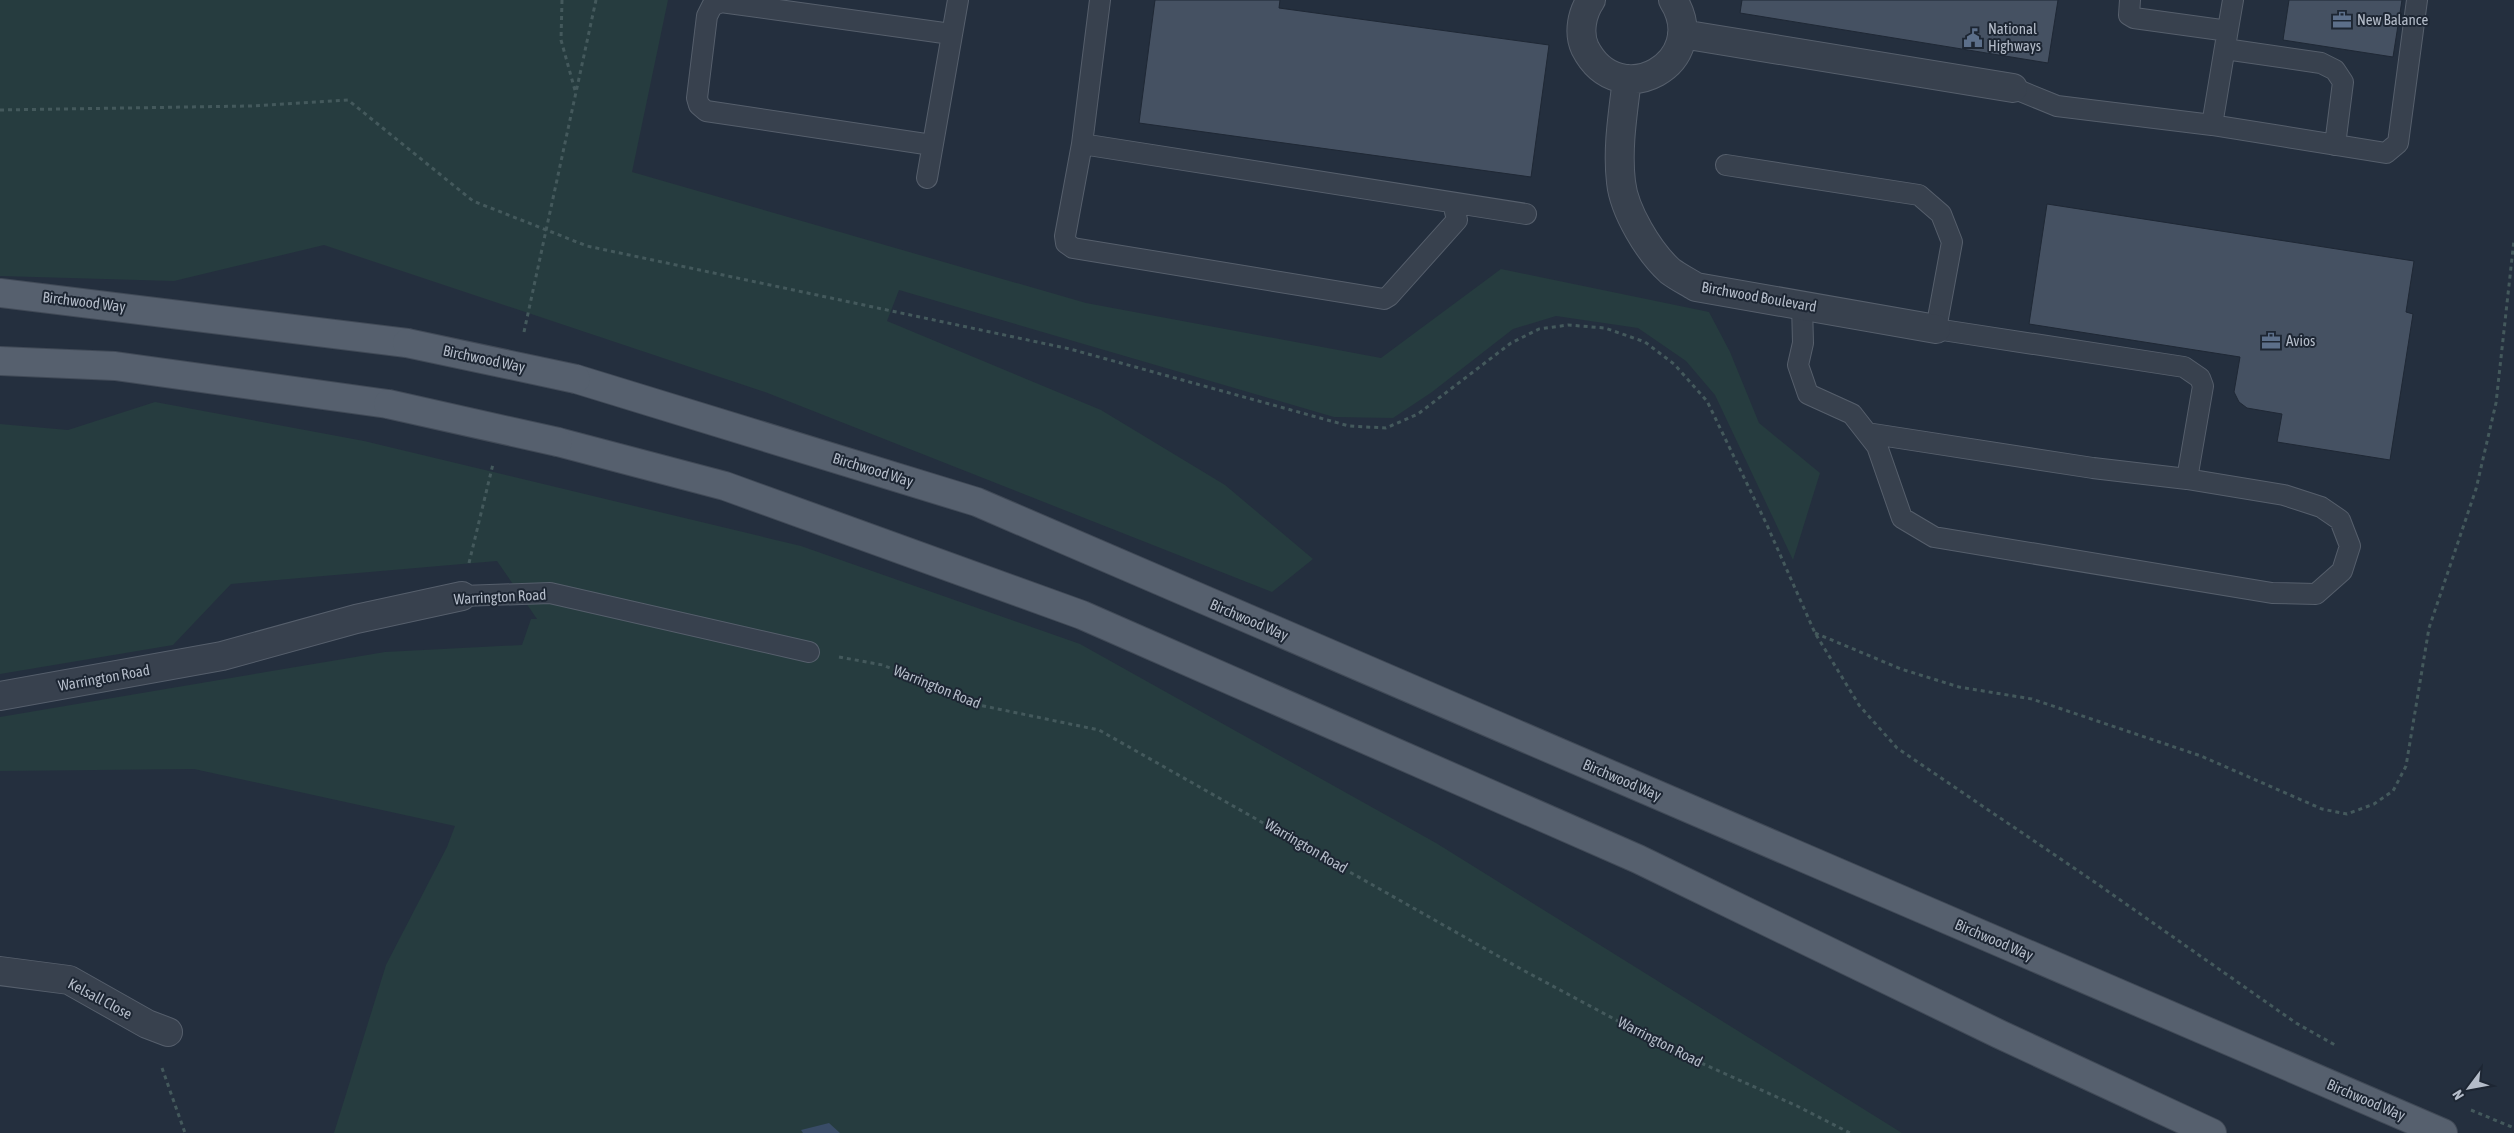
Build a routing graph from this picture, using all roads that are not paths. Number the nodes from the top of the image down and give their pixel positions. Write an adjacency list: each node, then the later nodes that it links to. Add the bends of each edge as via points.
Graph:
1 (958, 0): 8 (lane)
2 (1100, 0): 14 (lane)
3 (1591, 0): 11 (street, via 1581,29 1590,58 1601,69)
4 (1673, 0): 9 (street, via 1682,20)
5 (2130, 0): 10 (lane, via 2129,15 2134,18 2221,30)
6 (2233, 0): 10 (lane)
7 (2418, 0): 16 (lane, via 2398,143 2386,152)
8 (951, 34): 15 (lane); 15 (lane, via 721,2 712,6 707,16 697,98 706,112)
9 (1682, 34): 11 (street, via 1680,47 1664,69 1652,76); 12 (street)
10 (2226, 42): 13 (lane); 16 (lane, via 2321,63 2335,70 2343,82)
11 (1627, 79): 22 (street, Birchwood Boulevard, via 1620,149 1621,184 1632,217 1649,246 1670,271 1696,287)
12 (2013, 88): 13 (lane, via 2057,106)
13 (2212, 125): 16 (lane)
14 (1082, 144): 19 (lane); 19 (lane, via 1065,236 1066,243 1072,248 1379,299 1389,296 1457,220)
15 (932, 145): 18 (lane)
16 (2335, 145)
17 (1726, 165): 23 (lane, via 1919,195 1941,214 1952,242)
18 (927, 178)
19 (1453, 203): 20 (lane)
20 (1526, 214)
21 (0, 293): 33 (main road, Birchwood Way, bridge, via 407,343 576,379 976,502)
22 (1802, 304): 23 (street, Birchwood Boulevard); 25 (lane, via 1804,344 1798,365 1808,394 1852,414)
23 (1936, 329): 26 (lane, via 2184,367 2193,372 2203,386)
24 (0, 361): 32 (main road, bridge, via 115,366 388,404 558,442 725,486 1082,615 1638,859)
25 (1867, 433): 26 (lane, via 2092,468); 26 (lane, via 1877,446 1902,518 1934,536 2272,593 2316,594 2342,570 2350,546 2340,520 2321,507 2284,495)
26 (2187, 479)
27 (462, 596): 28 (lane, Warrington Road, via 550,593); 29 (street, Warrington Road, via 356,619 222,656)
28 (809, 652)
29 (0, 696)
30 (0, 971): 31 (street, Kelsall Close, via 69,980)
31 (158, 1028)
32 (2212, 1133)
33 (2443, 1133)

